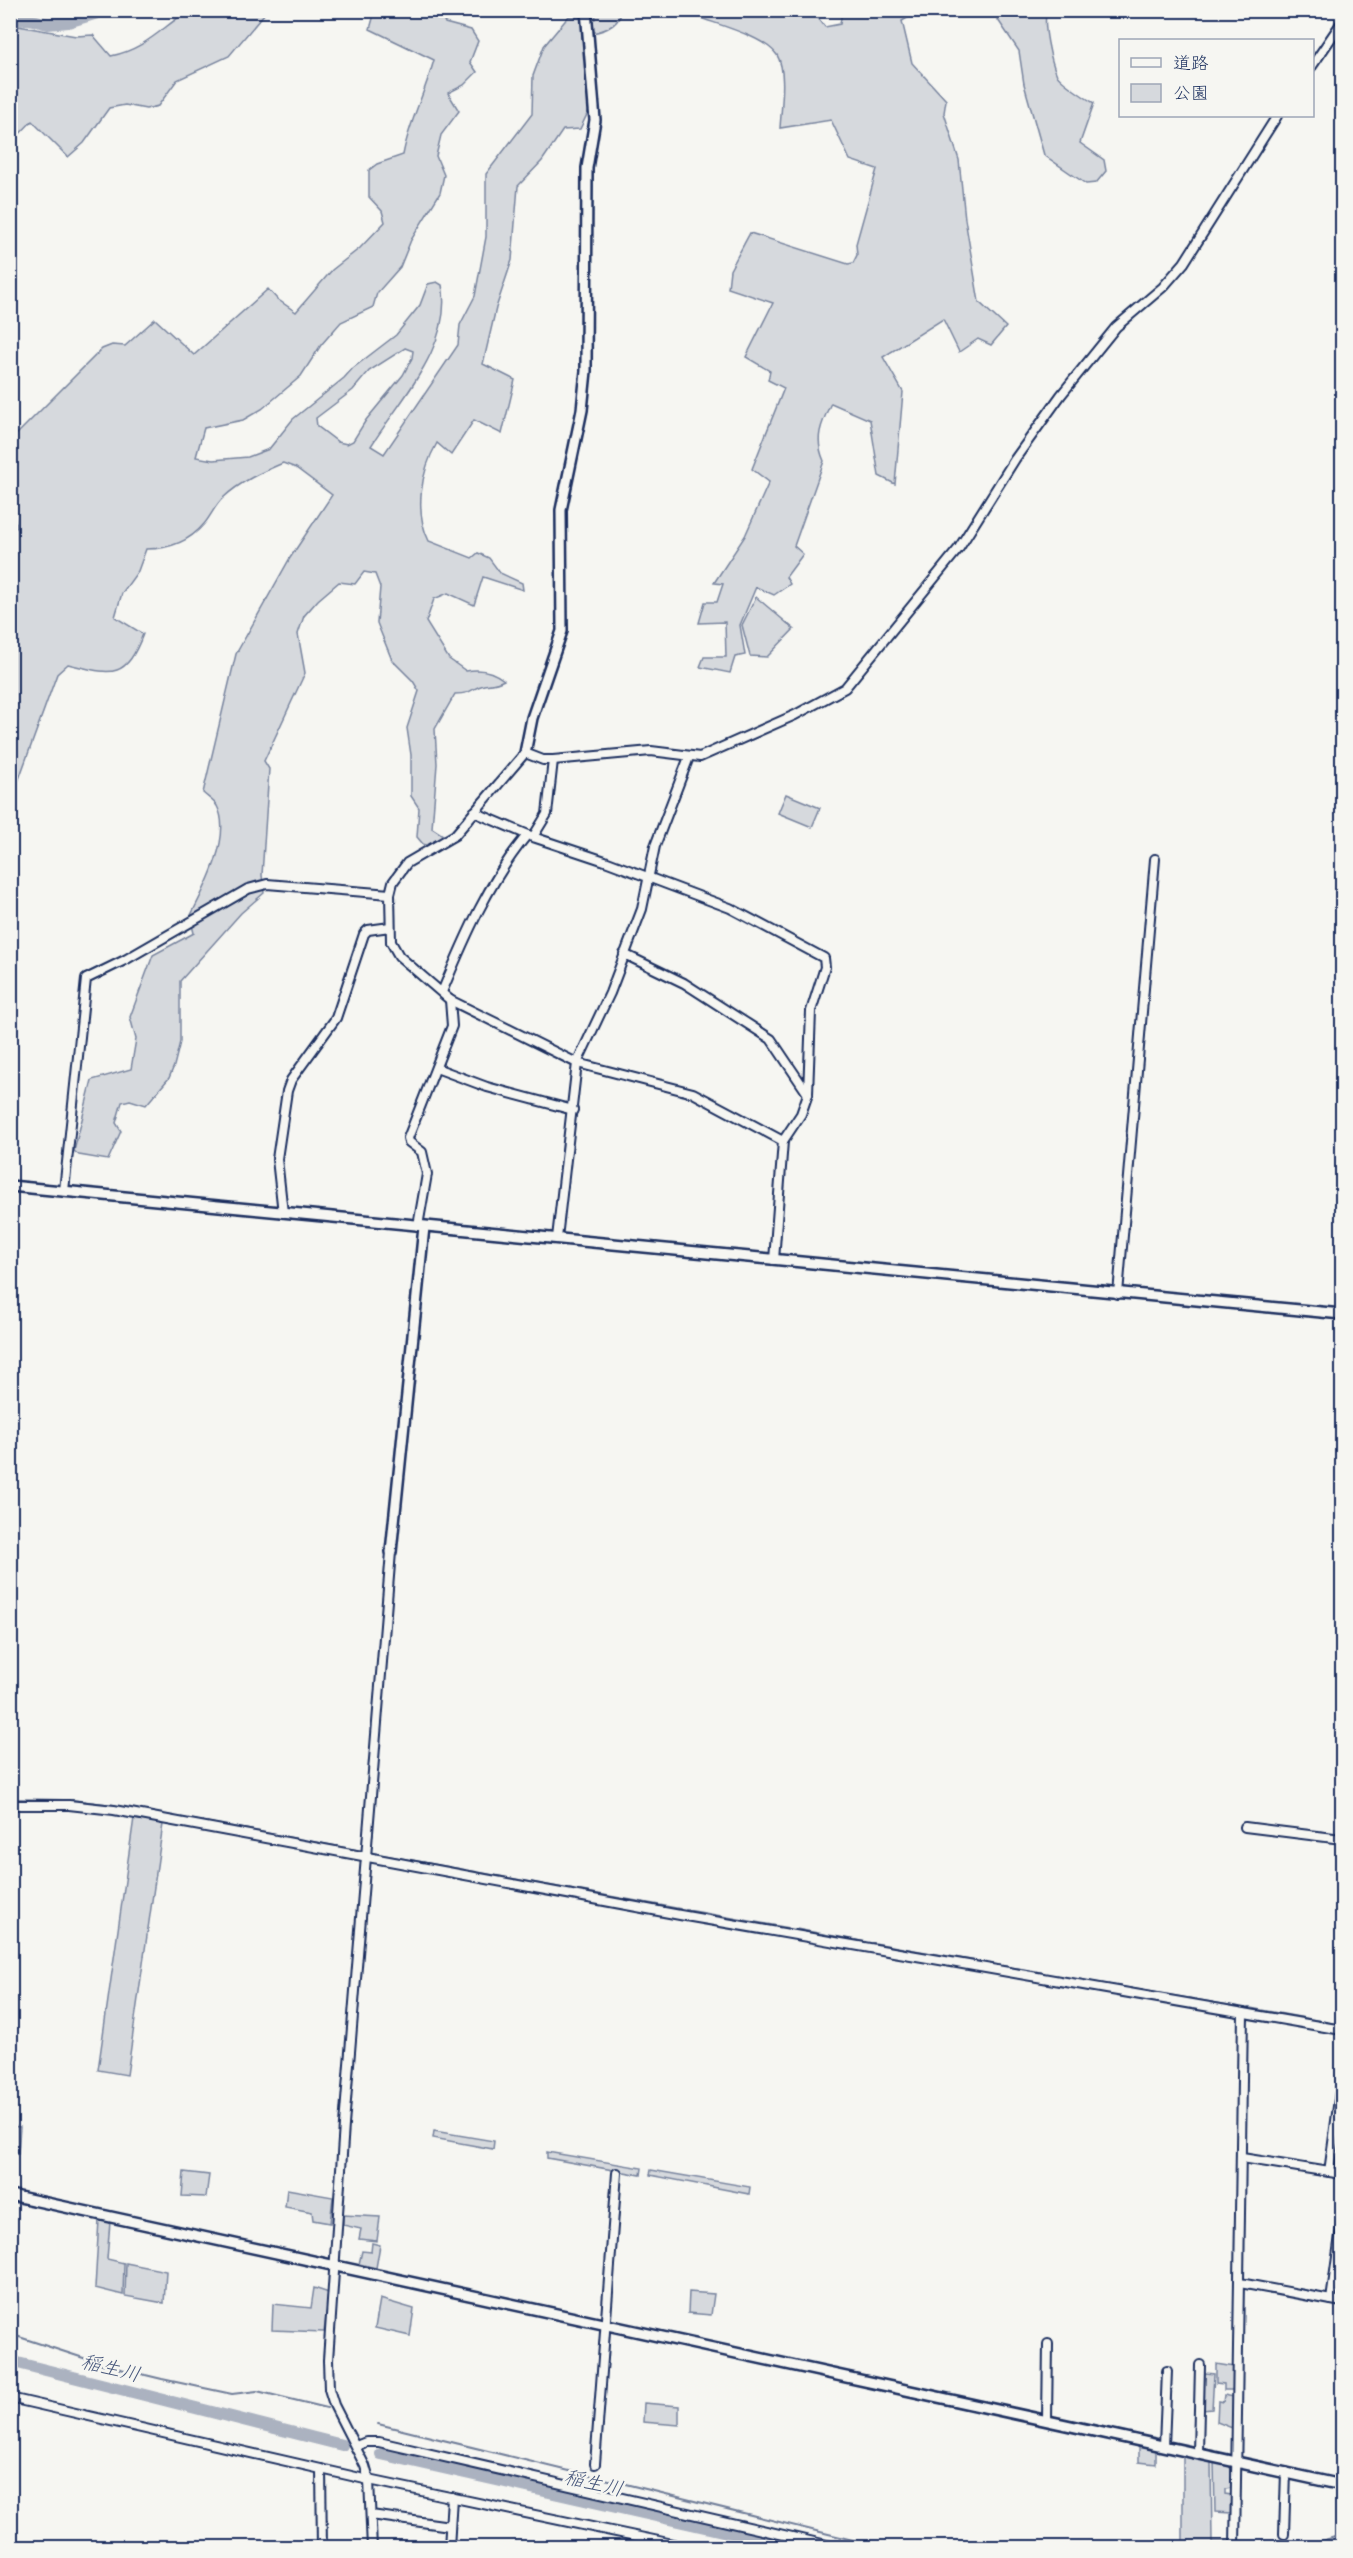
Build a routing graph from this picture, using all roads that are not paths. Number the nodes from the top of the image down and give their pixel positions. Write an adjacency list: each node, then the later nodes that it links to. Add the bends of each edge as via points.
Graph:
1 (586, 10): 5 (street, via 596,120 587,168 586,371 561,510 562,631 532,718)
2 (1342, 22): 3 (street)
3 (1314, 63)
4 (1276, 117): 6 (street, via 1184,263 1163,287 1116,327 1061,394 959,548 845,688 725,747 700,757)
5 (525, 753): 7 (street); 8 (street)
6 (688, 757): 7 (street, via 651,751); 11 (street, via 660,829)
7 (553, 760): 9 (street, via 547,814)
8 (474, 812): 9 (street); 12 (street, via 455,835 407,863 393,882)
9 (530, 836): 11 (street); 15 (street, via 513,853 478,911)
10 (1155, 859): 28 (street)
11 (648, 878): 14 (street, via 642,909); 19 (street, via 730,908 824,958 825,967 811,1011)
12 (390, 894): 13 (street); 23 (street, via 267,884 248,889 86,979)
13 (390, 927): 15 (street, via 391,942 399,956); 24 (street, via 364,934 336,1018 291,1080 276,1159)
14 (624, 954): 17 (street); 19 (street, via 684,983 771,1039)
15 (442, 992): 16 (street)
16 (450, 1000): 17 (street); 18 (street, via 452,1026)
17 (577, 1063): 20 (street); 21 (street, via 693,1093)
18 (436, 1068): 20 (street, via 487,1087); 25 (street, via 408,1138 422,1152 427,1174)
19 (808, 1094): 21 (street, via 801,1114)
20 (573, 1110): 26 (street)
21 (783, 1141): 27 (street)
22 (10, 1186): 23 (street)
23 (64, 1191): 24 (street)
24 (283, 1213): 25 (street)
25 (421, 1226): 26 (street); 30 (street)
26 (557, 1238): 27 (street)
27 (774, 1260): 28 (street)
28 (1118, 1294): 29 (street)
29 (1342, 1314)
30 (391, 1552): 34 (street)
31 (10, 1805): 34 (street, via 114,1810)
32 (1245, 1827): 33 (street)
33 (1342, 1839)
34 (367, 1857): 35 (street); 45 (street)
35 (1243, 2013): 36 (street); 39 (street)
36 (1342, 2030)
37 (1342, 2076): 38 (street)
38 (1342, 2086): 40 (street)
39 (1242, 2158): 40 (street); 46 (street)
40 (1329, 2172): 42 (street)
41 (617, 2173): 51 (street)
42 (1342, 2174)
43 (10, 2195): 45 (street)
44 (1342, 2221): 47 (street)
45 (336, 2266): 51 (street); 57 (street, via 329,2389)
46 (1240, 2283): 49 (street); 60 (street)
47 (1333, 2283): 48 (street); 49 (street)
48 (1342, 2285)
49 (1331, 2300): 50 (street)
50 (1342, 2302)
51 (606, 2324): 56 (street); 61 (street)
52 (1048, 2344): 56 (street)
53 (1200, 2365): 59 (street)
54 (1167, 2371): 58 (street)
55 (10, 2398): 62 (street)
56 (1047, 2420): 58 (street)
57 (356, 2446): 64 (street); 75 (street, via 379,2442)
58 (1164, 2446): 59 (street)
59 (1198, 2453): 60 (street)
60 (1235, 2461): 63 (street); 76 (street)
61 (595, 2464)
62 (321, 2469): 64 (street); 71 (street)
63 (1286, 2472): 65 (street); 69 (street)
64 (369, 2480): 66 (street); 67 (street)
65 (1342, 2485)
66 (452, 2498): 68 (street); 70 (street)
67 (371, 2515): 68 (street); 72 (street)
68 (450, 2526): 73 (street)
69 (1284, 2534)
70 (654, 2544): 74 (street)
71 (322, 2547)
72 (372, 2547)
73 (449, 2547)
74 (692, 2547)
75 (840, 2547)
76 (1235, 2547)

